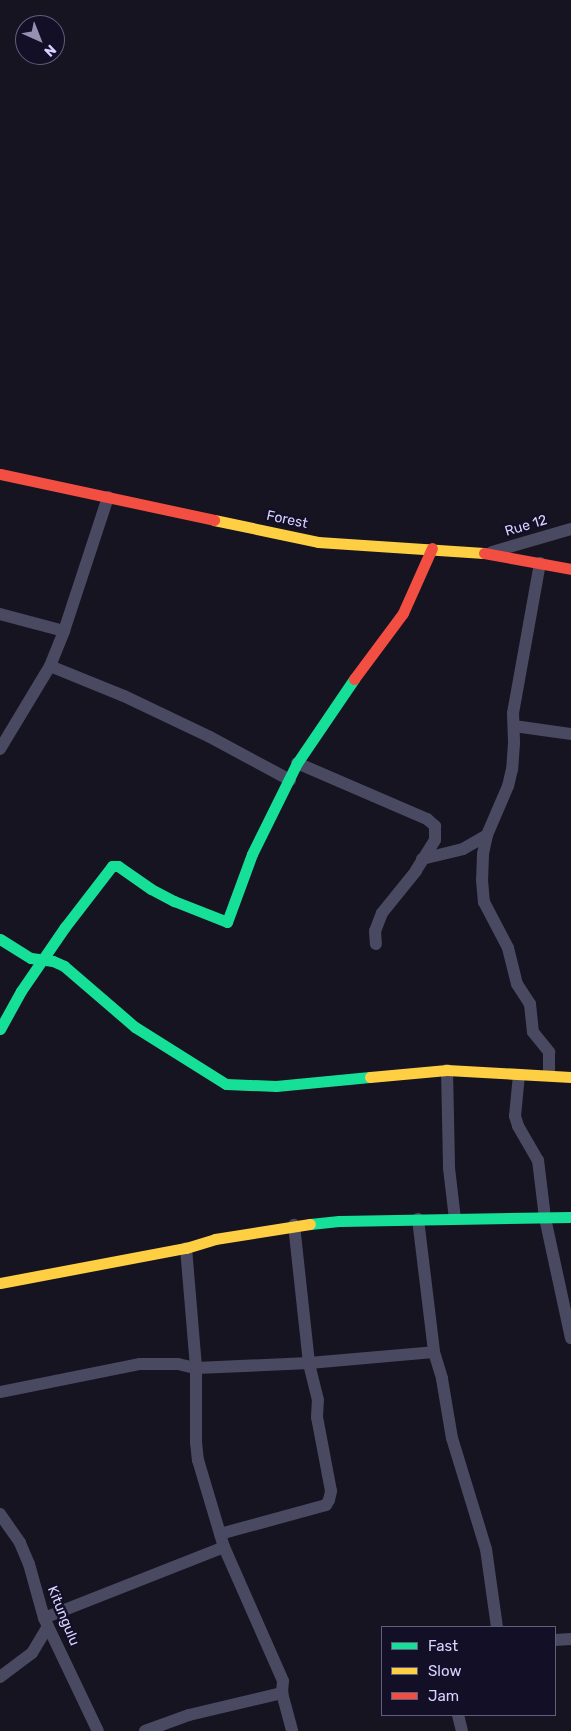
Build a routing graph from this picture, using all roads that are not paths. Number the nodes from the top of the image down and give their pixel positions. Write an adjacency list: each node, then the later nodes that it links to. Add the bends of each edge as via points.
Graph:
1 (2, 473): 2 (street, Forest)
2 (108, 497): 4 (street, Forest, via 318,542); 9 (street)
3 (571, 529): 5 (street, Rue 12)
4 (432, 548): 5 (street, Forest); 14 (street, via 403,613 336,703)
5 (489, 553): 6 (street, Forest)
6 (540, 563): 7 (street, Forest); 11 (street, via 512,713)
7 (571, 569)
8 (0, 614): 9 (street)
9 (64, 631): 10 (street)
10 (50, 666): 13 (street); 15 (street, via 124,696)
11 (514, 726): 12 (street); 16 (street, via 508,786)
12 (571, 734)
13 (1, 744)
14 (297, 763): 15 (street); 17 (street, via 432,822 436,836)
15 (290, 780): 20 (street, via 252,854 227,922 151,889 115,865 96,885)
16 (487, 835): 17 (street, via 464,849); 24 (street, via 483,854 484,902 508,948 518,988 530,1004 533,1032 549,1052)
17 (422, 859): 19 (street, via 416,872 382,913 375,931)
18 (0, 939): 20 (street, via 21,954)
19 (376, 944)
20 (41, 961): 21 (street); 22 (street, via 53,961 64,966 142,1032 226,1084 276,1086)
21 (0, 1029)
22 (448, 1070): 23 (street); 29 (street, via 449,1168)
23 (519, 1075): 24 (street); 27 (street, via 516,1116 518,1126 538,1160)
24 (549, 1075): 25 (street)
25 (571, 1077)
26 (571, 1216): 27 (street)
27 (545, 1218): 29 (street); 33 (street)
28 (418, 1219): 29 (street); 30 (street); 34 (street)
29 (455, 1219)
30 (294, 1225): 31 (street, via 215,1239); 35 (street)
31 (186, 1248): 32 (street); 36 (street)
32 (0, 1283)
33 (571, 1338)
34 (434, 1352): 35 (street); 41 (street, via 452,1438 486,1549)
35 (309, 1363): 36 (street); 39 (street, via 318,1400 317,1417 331,1491 329,1500 326,1505)
36 (196, 1368): 37 (street, via 178,1364 140,1364); 39 (street, via 198,1460)
37 (0, 1392)
38 (0, 1514): 40 (street, Kitungulu, via 20,1543 29,1564)
39 (222, 1541): 40 (street); 45 (street, via 283,1681)
40 (46, 1622): 44 (street, via 32,1653); 47 (street, Kitungulu)
41 (497, 1626)
42 (571, 1639): 43 (street)
43 (556, 1640)
44 (0, 1677)
45 (282, 1693): 48 (street, via 189,1715); 49 (street)
46 (458, 1716): 50 (street)
47 (98, 1731)
48 (145, 1731)
49 (292, 1731)
50 (462, 1731)

